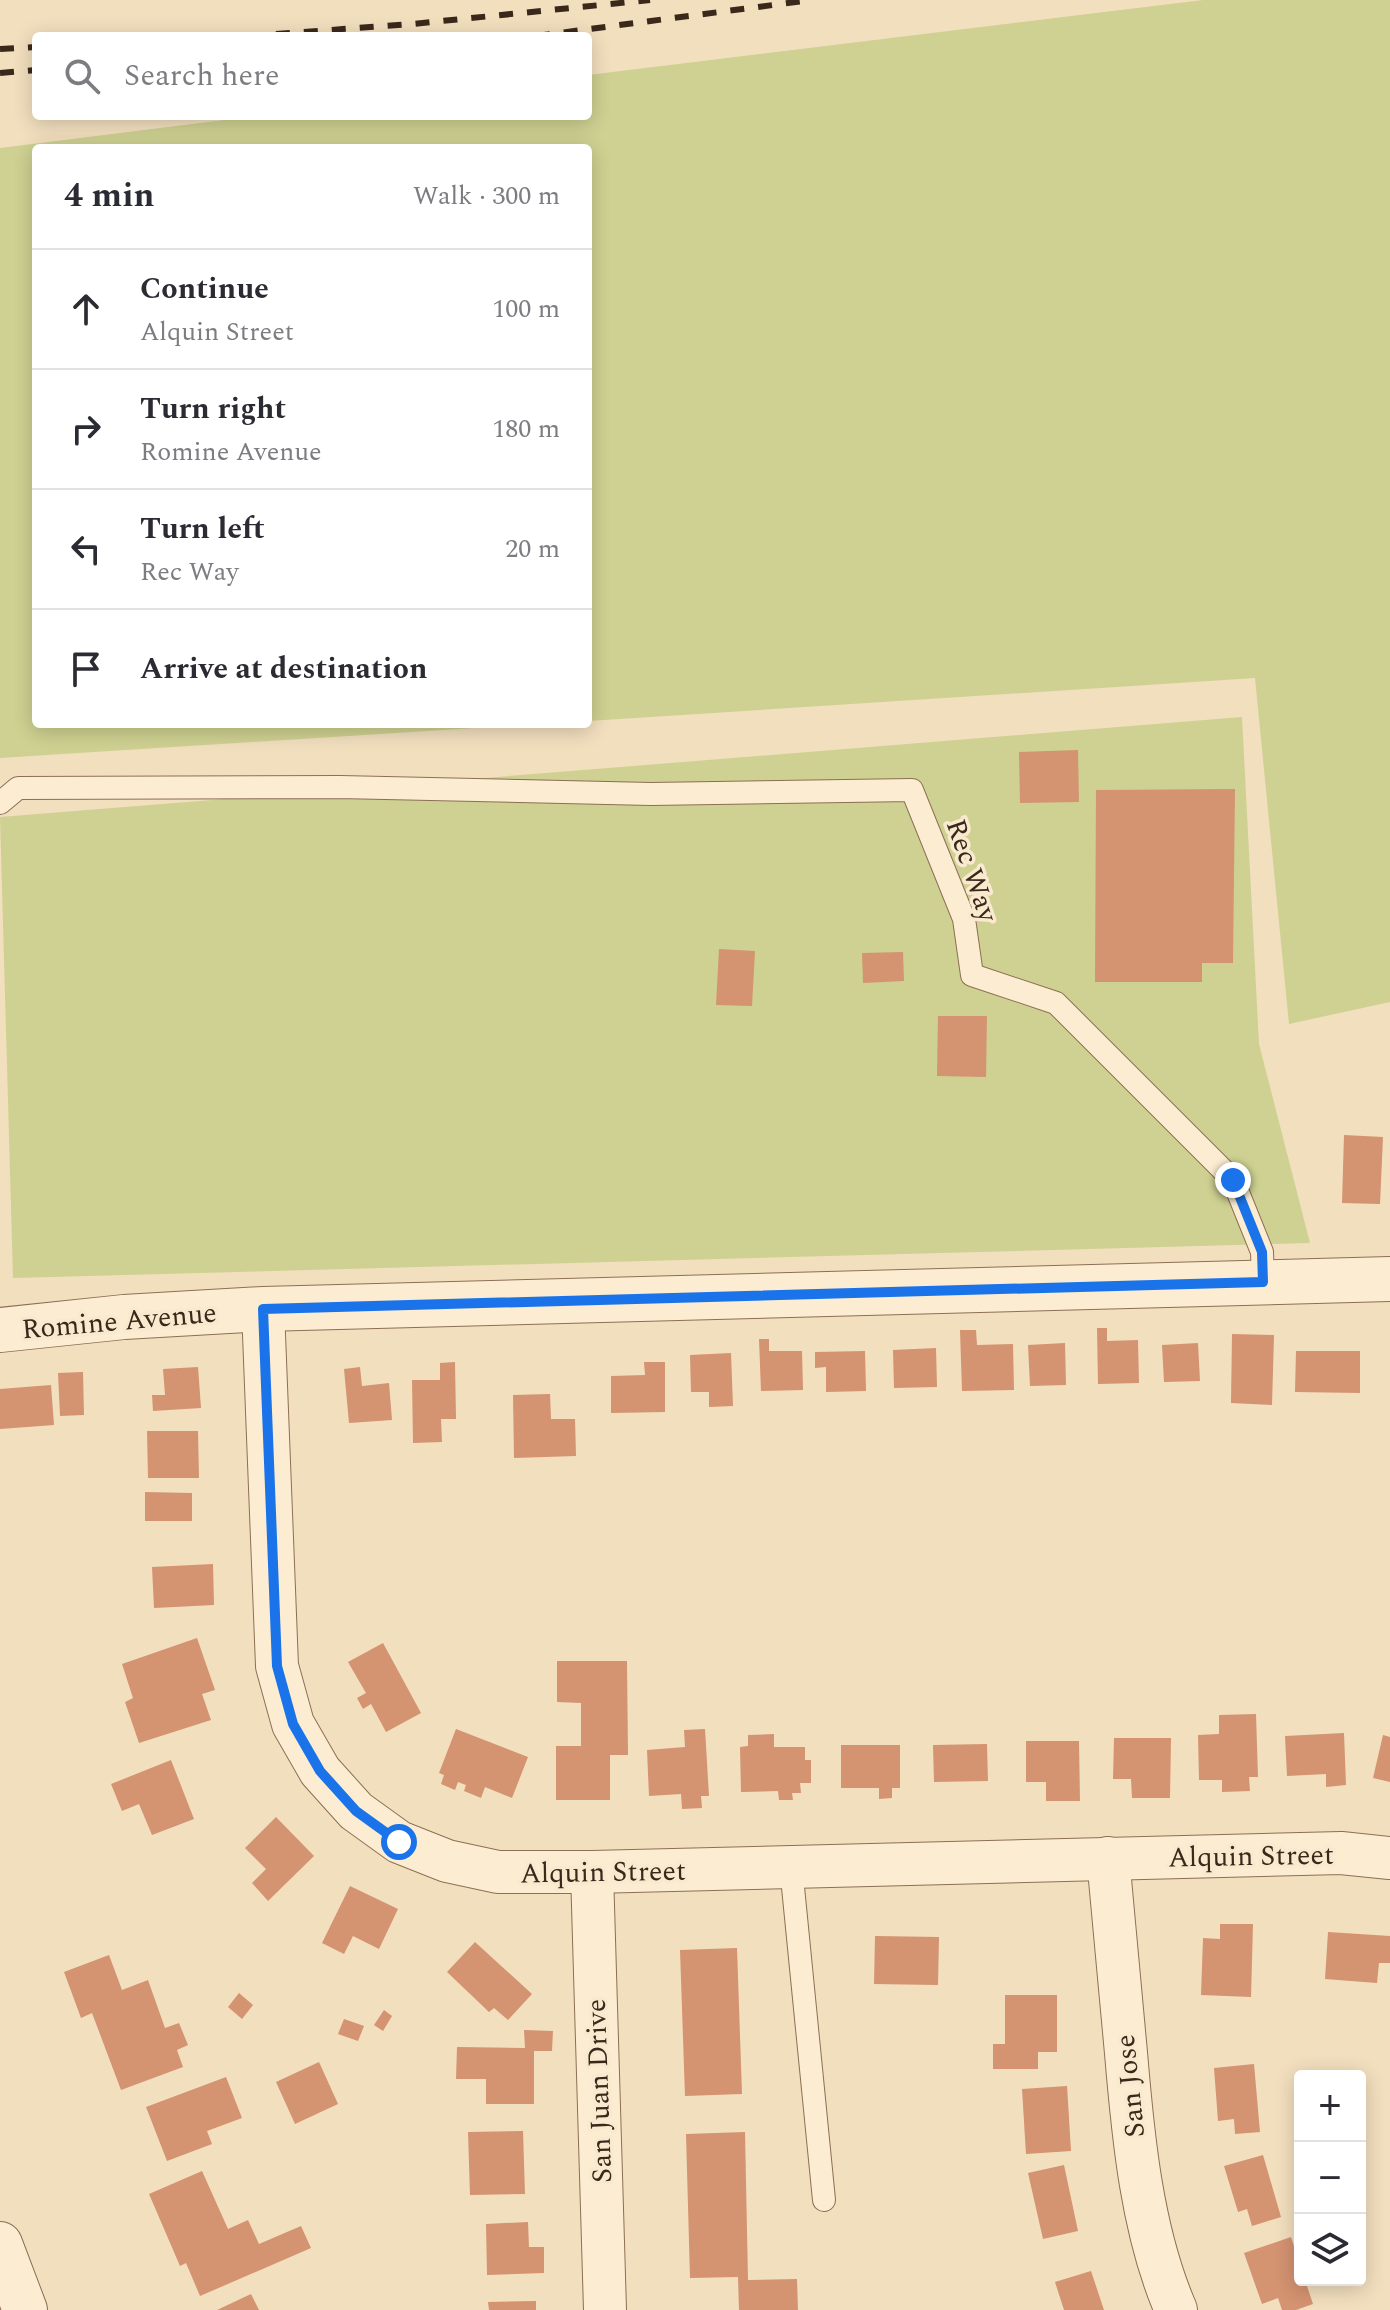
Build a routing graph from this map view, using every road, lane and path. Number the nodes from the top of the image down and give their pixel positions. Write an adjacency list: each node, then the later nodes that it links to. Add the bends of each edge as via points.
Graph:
1 (0, 803): 3 (lane, Rec Way, via 18,788 340,787 651,794 912,790 964,919 972,975 1056,1003 1233,1180 1262,1252)
2 (1390, 1279): 3 (street, Romine Avenue)
3 (1263, 1282): 4 (street, Romine Avenue)
4 (263, 1309): 5 (street, Romine Avenue); 9 (street, Alquin Street, via 277,1666 293,1724 320,1771 356,1811 399,1842 447,1861 498,1872)
5 (0, 1330)
6 (1108, 1858): 7 (street, Alquin Street, via 1341,1853); 8 (street, Alquin Street); 14 (street, San Jose, via 1133,2136 1149,2222)
7 (1390, 1858)
8 (791, 1867): 9 (street, Alquin Street); 10 (lane)
9 (592, 1872): 13 (street, San Juan Drive)
10 (824, 2200)
11 (0, 2244): 12 (street)
12 (25, 2310)
13 (605, 2310)
14 (1176, 2310)

